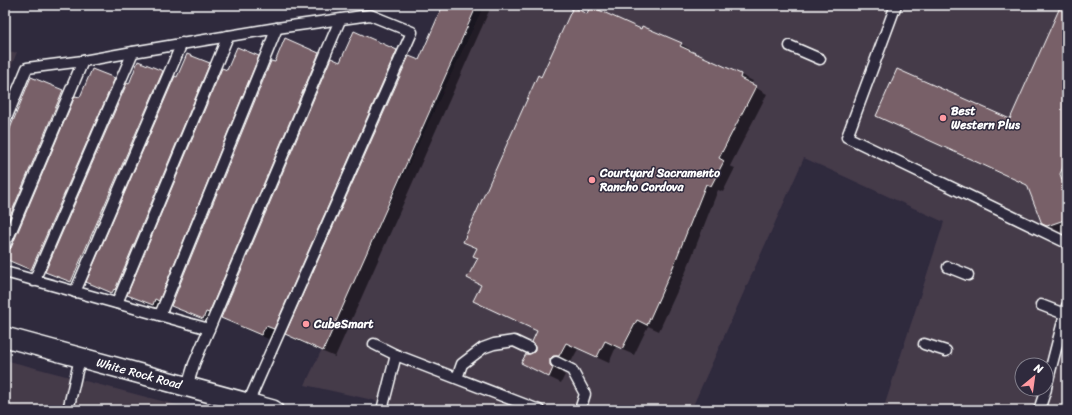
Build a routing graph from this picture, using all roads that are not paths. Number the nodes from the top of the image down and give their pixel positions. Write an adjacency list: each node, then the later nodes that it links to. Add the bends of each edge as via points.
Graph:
1 (896, 5): 11 (lane, via 847,137)
2 (340, 20): 3 (lane); 22 (lane); 35 (lane, via 370,15 412,32)
3 (278, 28): 4 (lane); 21 (lane)
4 (228, 36): 5 (lane); 18 (lane)
5 (182, 43): 7 (lane); 17 (lane)
6 (790, 46): 8 (lane)
7 (132, 52): 9 (lane); 16 (lane)
8 (820, 60)
9 (83, 61): 10 (lane, via 27,68); 12 (lane)
10 (5, 121)
11 (1067, 243)
12 (5, 245)
13 (948, 267): 15 (lane)
14 (5, 272): 16 (lane)
15 (968, 275)
16 (34, 280): 17 (lane)
17 (75, 292): 18 (lane)
18 (117, 303): 21 (lane)
19 (1041, 305): 20 (lane)
20 (1066, 312): 29 (lane)
21 (160, 315): 22 (lane)
22 (209, 329): 33 (lane)
23 (5, 337): 30 (street, White Rock Road)
24 (374, 344): 28 (lane)
25 (924, 344): 27 (lane)
26 (529, 348): 32 (lane, via 514,341 483,348 462,364)
27 (946, 351)
28 (396, 355): 32 (lane); 38 (lane)
29 (1054, 357)
30 (80, 358): 33 (street, White Rock Road); 36 (lane)
31 (556, 362): 40 (lane, via 572,370 584,394)
32 (457, 378): 39 (lane)
33 (187, 387): 35 (street, White Rock Road)
34 (1043, 397): 41 (lane)
35 (248, 403): 37 (street, White Rock Road)
36 (68, 410)
37 (273, 410)
38 (382, 410)
39 (539, 410)
40 (580, 410)
41 (1039, 410)

